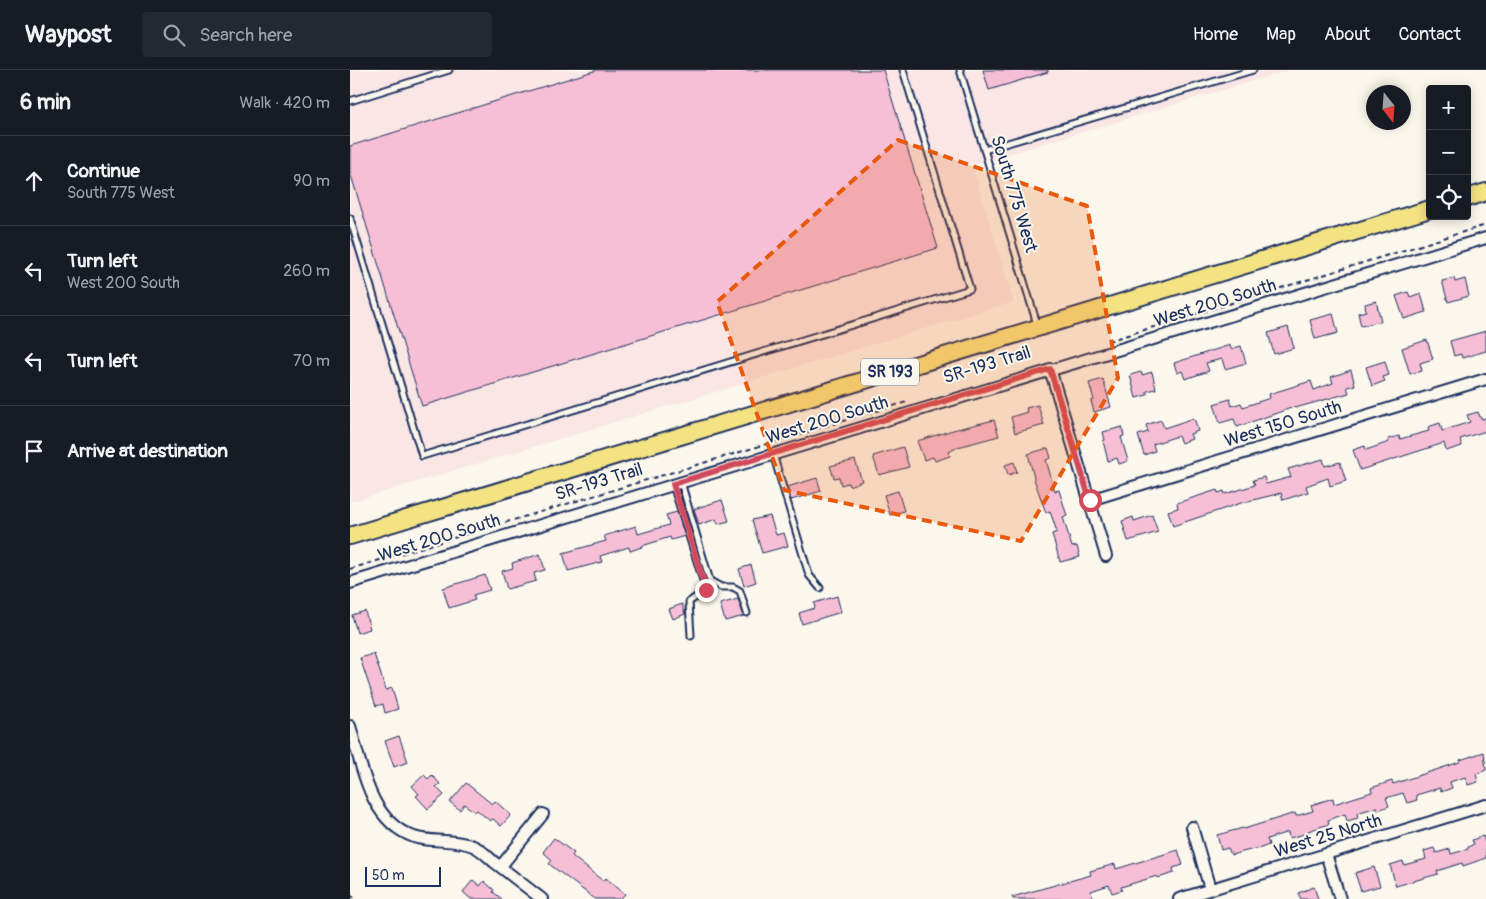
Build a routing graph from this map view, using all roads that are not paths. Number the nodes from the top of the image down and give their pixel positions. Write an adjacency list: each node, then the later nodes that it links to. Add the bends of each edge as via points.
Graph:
1 (449, 70): 5 (lane)
2 (903, 70): 10 (lane, via 970,289 422,456)
3 (960, 70): 6 (lane, South 775 West)
4 (1253, 70): 6 (lane)
5 (350, 101)
6 (984, 150): 12 (lane, South 775 West)
7 (1486, 192): 8 (main road)
8 (1471, 197)
9 (1426, 210): 12 (main road, SR 193)
10 (350, 218)
11 (1486, 238): 13 (street, West 200 South)
12 (1038, 327): 18 (main road, SR 193)
13 (1050, 369): 15 (street, West 200 South); 17 (street)
14 (1486, 379): 17 (street, West 150 South)
15 (772, 454): 16 (street, West 200 South); 21 (lane, via 808,575)
16 (677, 483): 20 (street, West 200 South); 22 (lane, via 710,580 721,587 740,591); 23 (lane, via 706,590 689,602)
17 (1090, 500): 19 (street)
18 (350, 536)
19 (1106, 556)
20 (350, 583)
21 (820, 588)
22 (747, 613)
23 (691, 636)
24 (350, 726): 29 (street, via 379,811 395,827 433,841 453,840 475,846)
25 (1486, 805): 28 (street, West 25 North)
26 (543, 814): 29 (street)
27 (1192, 827): 30 (street)
28 (1326, 854): 30 (street, West 25 North); 33 (street)
29 (500, 866): 31 (street)
30 (1210, 889): 32 (street, West 25 North)
31 (542, 899)
32 (1179, 899)
33 (1340, 899)

